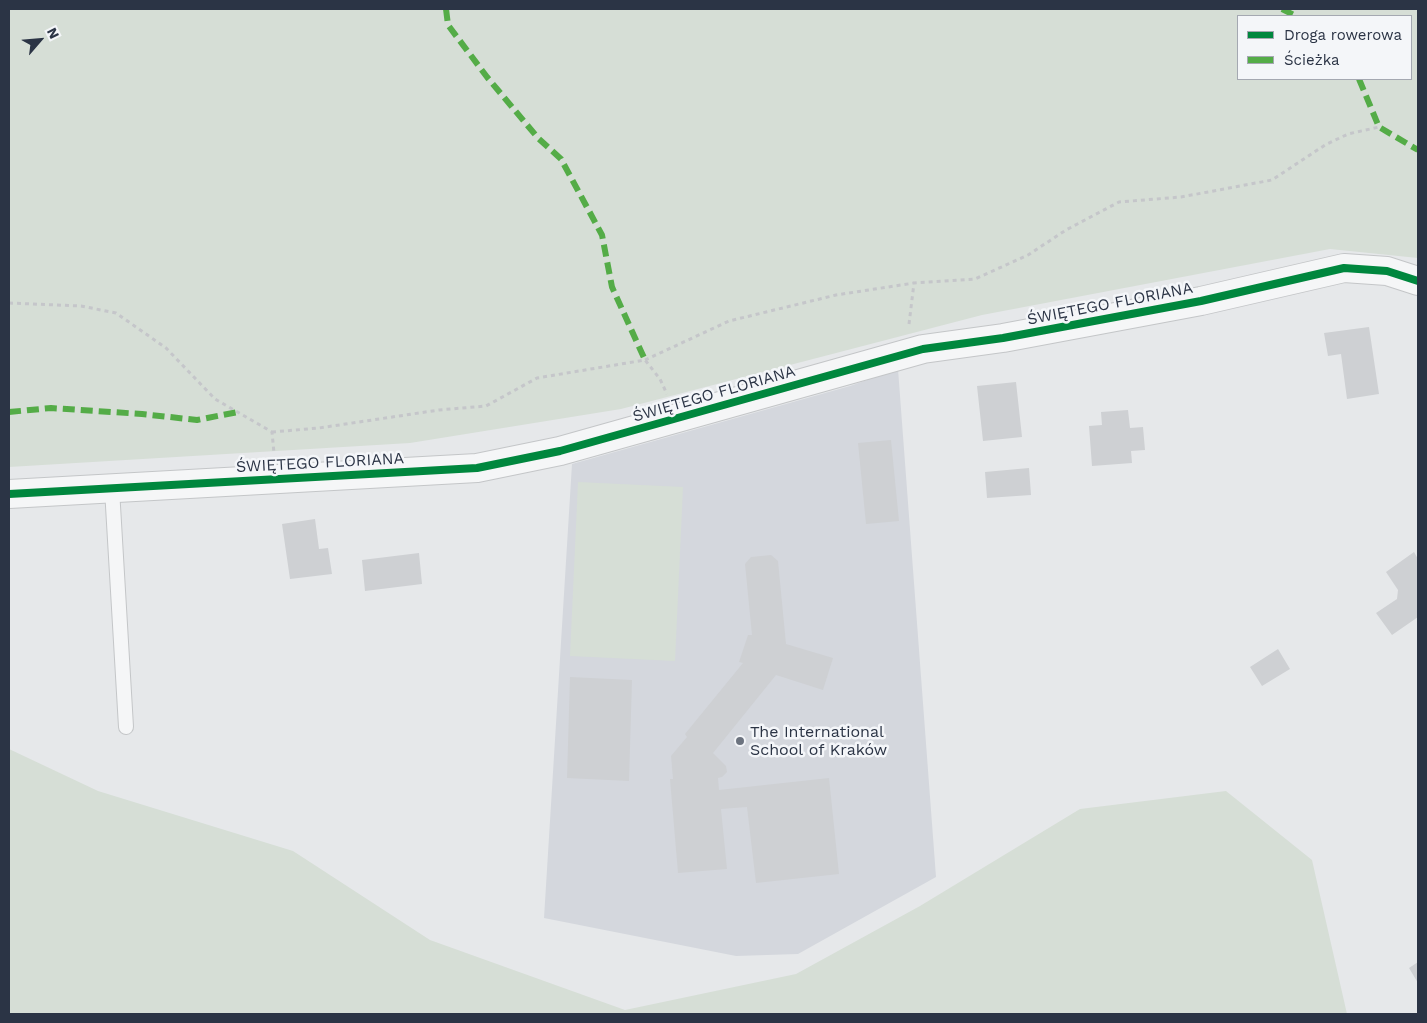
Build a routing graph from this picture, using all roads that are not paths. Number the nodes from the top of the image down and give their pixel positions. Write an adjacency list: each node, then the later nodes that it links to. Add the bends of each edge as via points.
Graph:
1 (1418, 281): 2 (street, ŚWIĘTEGO FLORIANA, via 1387,271 1344,268 1202,301 1002,338 923,349 560,451 477,468)
2 (112, 488): 3 (street, ŚWIĘTEGO FLORIANA); 4 (lane)
3 (9, 494)
4 (126, 727)

